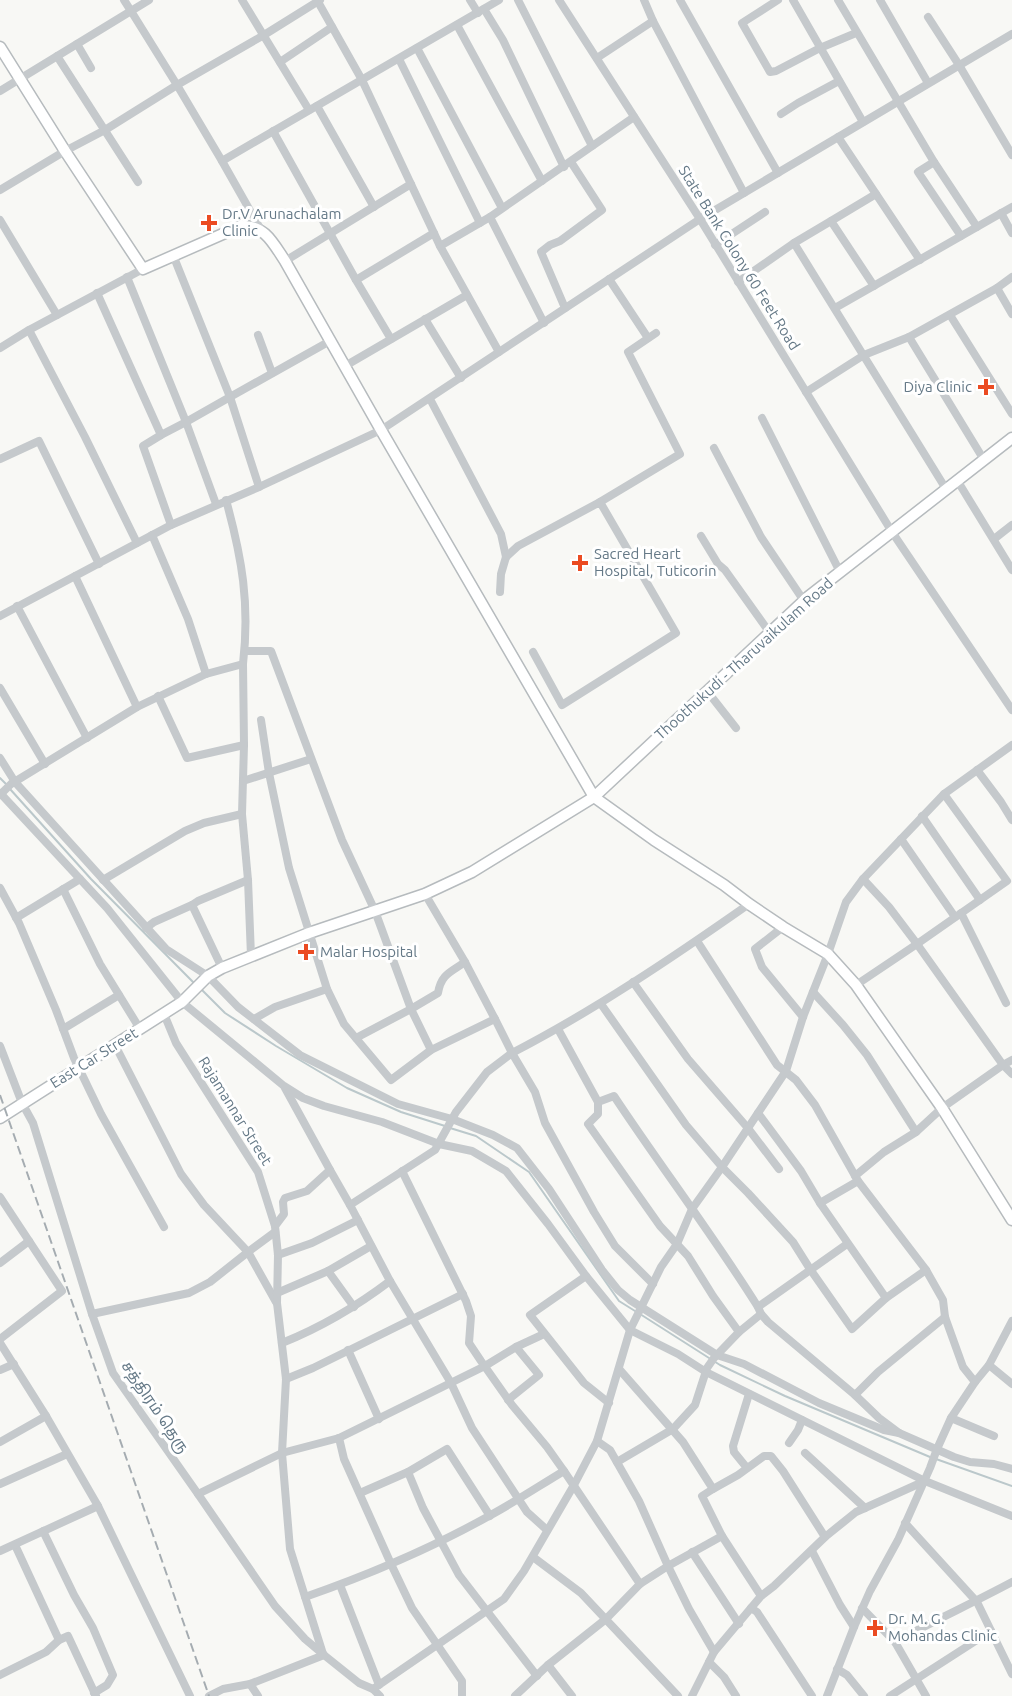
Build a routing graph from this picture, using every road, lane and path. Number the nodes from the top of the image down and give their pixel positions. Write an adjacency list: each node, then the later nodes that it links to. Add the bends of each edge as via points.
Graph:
1 (124, 0): 15 (street)
2 (149, 0): 15 (street)
3 (242, 0): 22 (street)
4 (318, 0): 20 (street); 22 (street)
5 (470, 0): 16 (street)
6 (499, 0): 16 (street)
7 (518, 0): 48 (street)
8 (560, 0): 30 (street, State Bank Colony 60 Feet Road)
9 (644, 0): 18 (street)
10 (680, 0): 54 (street)
11 (778, 0): 27 (street, via 742,23 770,72)
12 (793, 0): 27 (street)
13 (838, 0): 21 (street)
14 (880, 0): 37 (street)
15 (131, 11): 24 (street); 38 (street)
16 (481, 11): 19 (street); 53 (street, via 503,40)
17 (928, 17): 32 (street)
18 (653, 21): 30 (street); 59 (street)
19 (457, 25): 26 (street); 55 (street)
20 (332, 27): 31 (street); 35 (street)
21 (856, 33): 27 (street); 40 (street)
22 (264, 35): 31 (street); 38 (street)
23 (1011, 37): 32 (street)
24 (77, 44): 28 (street); 33 (street)
25 (0, 47): 34 (main road)
26 (417, 48): 29 (street); 63 (street)
27 (820, 48): 36 (street)
28 (57, 56): 34 (street); 45 (street)
29 (399, 58): 35 (street); 70 (street)
30 (597, 58): 43 (street, State Bank Colony 60 Feet Road)
31 (280, 62): 41 (street)
32 (959, 65): 37 (street); 50 (street)
33 (91, 68)
34 (20, 79): 39 (street); 49 (main road)
35 (362, 80): 41 (street); 57 (street)
36 (839, 81): 42 (street); 44 (street)
37 (928, 84): 40 (street)
38 (177, 85): 45 (street); 51 (street)
39 (0, 91)
40 (898, 102): 44 (street); 52 (street)
41 (313, 108): 46 (street); 61 (street)
42 (780, 114)
43 (634, 117): 48 (street); 67 (street, State Bank Colony 60 Feet Road)
44 (863, 122): 47 (street)
45 (105, 130): 49 (street); 56 (street)
46 (273, 131): 51 (street); 73 (street)
47 (838, 137): 54 (street); 60 (street)
48 (592, 146): 53 (street)
49 (65, 151): 58 (street); 83 (main road)
50 (1012, 155)
51 (222, 161): 72 (street)
52 (934, 162): 71 (street); 76 (street, via 918,172)
53 (567, 164): 55 (street); 93 (street, via 603,210 541,252)
54 (778, 173): 59 (street)
55 (542, 181): 63 (street)
56 (138, 182)
57 (411, 184): 61 (street); 74 (street)
58 (0, 190)
59 (744, 193): 67 (street)
60 (876, 194): 69 (street); 81 (street)
61 (374, 207): 73 (street)
62 (1012, 207): 65 (street)
63 (502, 208): 66 (street)
64 (765, 212): 78 (street)
65 (1001, 213): 71 (street); 75 (street)
66 (490, 217): 70 (street); 99 (street)
67 (700, 219): 78 (street, State Bank Colony 60 Feet Road); 86 (street)
68 (0, 220): 96 (street)
69 (831, 221): 77 (street); 89 (street)
70 (480, 223): 79 (street)
71 (977, 227): 76 (street)
72 (261, 230): 80 (main road, via 241,226); 82 (main road)
73 (331, 233): 82 (street); 87 (street)
74 (434, 233): 79 (street); 87 (street)
75 (1012, 233)
76 (961, 236): 81 (street)
77 (794, 243): 88 (street); 94 (street)
78 (715, 244): 88 (street, State Bank Colony 60 Feet Road)
79 (440, 246): 92 (street)
80 (174, 255): 83 (main road); 112 (street)
81 (920, 260): 89 (street)
82 (285, 261): 104 (main road)
83 (143, 268): 84 (street)
84 (127, 277): 91 (street); 116 (street)
85 (1012, 277): 90 (street)
86 (609, 279): 93 (street); 127 (street, via 652,335 628,351 681,454)
87 (356, 280): 103 (street)
88 (738, 282): 111 (street, State Bank Colony 60 Feet Road)
89 (874, 286): 94 (street)
90 (997, 288): 95 (street); 97 (street)
91 (97, 293): 96 (street); 118 (street)
92 (467, 295): 98 (street); 106 (street)
93 (566, 308): 99 (street)
94 (835, 308): 107 (street)
95 (1012, 314)
96 (57, 315): 100 (street)
97 (950, 315): 102 (street); 114 (street)
98 (425, 320): 103 (street); 110 (street)
99 (544, 322): 106 (street)
100 (29, 330): 105 (street); 135 (street)
101 (258, 335): 109 (street)
102 (909, 337): 107 (street); 122 (street)
103 (391, 339): 108 (street)
104 (330, 341): 108 (main road); 109 (street)
105 (0, 348)
106 (499, 352): 110 (street)
107 (864, 355): 111 (street); 125 (street)
108 (345, 366): 117 (main road)
109 (272, 374): 112 (street)
110 (461, 378): 113 (street)
111 (806, 392): 131 (street, State Bank Colony 60 Feet Road)
112 (230, 397): 116 (street); 124 (street)
113 (430, 399): 117 (street); 136 (street, via 501,534)
114 (1012, 414)
115 (762, 418): 139 (street)
116 (186, 422): 118 (street); 128 (street)
117 (381, 430): 124 (street); 169 (main road)
118 (161, 435): 129 (street, via 143,447)
119 (1012, 438): 122 (main road, Thoothukudi - Tharuvaikulam Road)
120 (714, 448): 142 (street, via 761,537)
121 (0, 459): 137 (street, via 39,441)
122 (984, 460): 123 (main road, Thoothukudi - Tharuvaikulam Road)
123 (957, 480): 125 (main road, Thoothukudi - Tharuvaikulam Road); 134 (street)
124 (259, 487): 126 (street)
125 (946, 489): 131 (main road, Thoothukudi - Tharuvaikulam Road)
126 (226, 500): 128 (street); 147 (street, via 238,542 246,597)
127 (600, 502): 136 (street, via 518,546); 148 (street, via 676,633 562,705)
128 (216, 504): 129 (street)
129 (171, 525): 132 (street)
130 (1012, 525): 134 (street)
131 (892, 532): 139 (main road, Thoothukudi - Tharuvaikulam Road); 155 (street, State Bank Colony 60 Feet Road)
132 (152, 535): 135 (street); 150 (street, via 188,619)
133 (701, 536): 146 (street)
134 (994, 539): 138 (street)
135 (137, 543): 137 (street)
136 (506, 557): 141 (street)
137 (99, 564): 140 (street)
138 (1012, 570)
139 (840, 572): 142 (main road, Thoothukudi - Tharuvaikulam Road)
140 (75, 576): 144 (street); 154 (street)
141 (500, 592)
142 (804, 602): 146 (main road, Thoothukudi - Tharuvaikulam Road)
143 (0, 604): 145 (street)
144 (17, 606): 145 (street); 158 (street)
145 (3, 614)
146 (770, 633): 152 (main road, Thoothukudi - Tharuvaikulam Road)
147 (244, 651): 149 (street); 162 (street, via 271,651)
148 (533, 652)
149 (243, 664): 150 (street); 159 (street)
150 (206, 674): 153 (street)
151 (0, 688): 163 (street)
152 (707, 691): 157 (street); 169 (main road, Thoothukudi - Tharuvaikulam Road)
153 (158, 696): 154 (street); 159 (street, via 187,758)
154 (137, 707): 158 (street)
155 (1012, 710)
156 (261, 720): 165 (street)
157 (736, 728)
158 (87, 738): 163 (street)
159 (244, 745): 166 (street)
160 (1012, 745): 164 (street)
161 (0, 758): 167 (street)
162 (310, 759): 165 (street); 185 (street)
163 (45, 764): 167 (street)
164 (977, 770): 168 (street); 172 (street)
165 (269, 773): 166 (street); 190 (street)
166 (243, 781): 170 (street)
167 (5, 790): 174 (street); 176 (street)
168 (944, 794): 171 (street); 178 (street)
169 (594, 797): 181 (main road, Thoothukudi - Tharuvaikulam Road, via 472,873); 183 (main road)
170 (242, 814): 176 (street, via 185,831); 177 (street)
171 (922, 816): 173 (street); 182 (street)
172 (1012, 820)
173 (901, 839): 175 (street); 186 (street)
174 (80, 879): 180 (street); 203 (street)
175 (863, 879): 192 (street); 193 (street, via 846,902)
176 (103, 880): 189 (street)
177 (248, 880): 184 (street); 194 (street)
178 (1009, 884): 182 (street)
179 (0, 888): 187 (street)
180 (63, 890): 187 (street); 202 (street)
181 (425, 894): 185 (main road, Thoothukudi - Tharuvaikulam Road); 195 (street)
182 (980, 900): 186 (street)
183 (749, 904): 188 (main road); 191 (street)
184 (192, 905): 189 (street); 196 (street)
185 (375, 910): 190 (main road, East Car Street); 206 (street)
186 (958, 915): 192 (street); 204 (street)
187 (16, 918): 211 (street)
188 (783, 927): 193 (main road); 208 (street, via 755,949 762,967)
189 (147, 928): 197 (street, via 166,949)
190 (309, 933): 194 (main road, East Car Street); 200 (street)
191 (697, 941): 198 (street); 222 (street, via 777,1065)
192 (917, 944): 199 (street); 220 (street)
193 (828, 954): 199 (main road); 201 (street)
194 (251, 956): 196 (main road, East Car Street)
195 (465, 962): 206 (street, via 444,976 438,993); 210 (street)
196 (222, 969): 197 (main road, East Car Street)
197 (206, 978): 203 (main road, East Car Street); 209 (street)
198 (633, 982): 205 (street); 231 (street, via 688,1059)
199 (856, 985): 227 (main road)
200 (327, 989): 209 (street, via 275,1007); 214 (street, via 344,1024)
201 (813, 992): 208 (street); 232 (street, via 867,1055)
202 (118, 994): 211 (street); 212 (street)
203 (185, 1000): 207 (main road, East Car Street); 224 (street)
204 (1006, 1003)
205 (601, 1004): 213 (street); 234 (street, via 686,1125)
206 (411, 1009): 214 (street); 217 (street)
207 (164, 1014): 212 (main road, East Car Street); 246 (street, Rajamannar Street, via 176,1042 258,1172)
208 (803, 1017): 222 (street)
209 (254, 1019): 230 (street, via 300,1055 398,1104)
210 (495, 1019): 217 (street); 218 (street)
211 (63, 1029): 221 (street)
212 (140, 1029): 215 (main road, East Car Street)
213 (558, 1029): 218 (street); 225 (street)
214 (356, 1038): 217 (street, via 391,1080)
215 (115, 1045): 221 (main road, East Car Street); 251 (street, via 181,1174)
216 (0, 1046): 226 (street, சத்திரம் தெரு)
217 (431, 1050)
218 (512, 1053): 230 (street, via 487,1072); 259 (street, via 594,1212 615,1246)
219 (1012, 1060): 220 (street)
220 (1003, 1065): 223 (street); 227 (street)
221 (79, 1067): 226 (main road, East Car Street); 245 (street)
222 (786, 1071): 228 (street); 238 (street, via 815,1105)
223 (1012, 1074)
224 (284, 1086): 233 (street, via 314,1102); 236 (street)
225 (598, 1102): 242 (street, via 614,1096); 248 (street, via 598,1114 588,1124)
226 (22, 1103): 229 (main road, East Car Street); 266 (street, சத்திரம் தெரு, via 33,1123)
227 (942, 1108): 232 (street); 244 (main road)
228 (758, 1113): 231 (street); 240 (street)
229 (0, 1118)
230 (451, 1121): 233 (street); 264 (street, via 517,1148 610,1280)
231 (747, 1127): 234 (street); 235 (street)
232 (916, 1132): 238 (street, via 884,1152)
233 (440, 1142): 237 (street, via 429,1155); 257 (street, via 472,1151 506,1171)
234 (722, 1167): 242 (street); 254 (street, via 793,1242)
235 (779, 1169)
236 (330, 1170): 241 (street); 246 (street, via 307,1191 285,1198 284,1214)
237 (402, 1171): 241 (street); 260 (street)
238 (856, 1179): 240 (street); 255 (street)
239 (0, 1197): 247 (street)
240 (820, 1203): 249 (street)
241 (350, 1205): 243 (street)
242 (692, 1209): 248 (street); 265 (street)
243 (358, 1220): 250 (street); 252 (street, via 312,1244)
244 (1012, 1220)
245 (164, 1227)
246 (275, 1229): 251 (street); 252 (street, Rajamannar Street)
247 (29, 1241): 253 (street); 273 (street, via 62,1291)
248 (677, 1244): 259 (street); 271 (street)
249 (847, 1244): 254 (street); 262 (street)
250 (371, 1245): 256 (street); 258 (street)
251 (248, 1252): 261 (street); 266 (street, via 189,1293)
252 (278, 1256): 261 (street, Rajamannar Street)
253 (0, 1263)
254 (810, 1269): 262 (street, via 852,1329); 265 (street)
255 (926, 1270): 262 (street); 267 (street, via 943,1300)
256 (328, 1271): 261 (street); 263 (street)
257 (586, 1276): 270 (street); 272 (street, via 530,1315)
258 (390, 1281): 263 (street); 268 (street)
259 (653, 1284): 264 (street)
260 (463, 1294): 268 (street); 280 (street, via 471,1316 469,1343)
261 (277, 1298): 274 (street)
262 (886, 1298)
263 (354, 1307): 274 (street, via 312,1331)
264 (641, 1309): 270 (street); 277 (street)
265 (760, 1311): 271 (street); 289 (street)
266 (92, 1314): 317 (street, சத்திரம் தெரு, via 113,1374)
267 (945, 1317): 285 (street, via 963,1367); 289 (street)
268 (412, 1319): 276 (street); 286 (street)
269 (1012, 1321): 279 (street)
270 (631, 1329): 281 (street); 283 (street)
271 (739, 1332): 277 (street)
272 (544, 1334): 275 (street); 291 (street, via 584,1383)
273 (0, 1341): 278 (street)
274 (282, 1342): 284 (street)
275 (516, 1347): 280 (street); 290 (street, via 539,1376)
276 (348, 1350): 284 (street); 294 (street)
277 (716, 1357): 283 (street); 297 (street, via 744,1364 819,1403)
278 (14, 1364): 282 (street); 292 (street)
279 (989, 1365): 285 (street); 287 (street)
280 (485, 1366): 286 (street); 290 (street)
281 (619, 1369): 291 (street); 296 (street)
282 (0, 1370)
283 (707, 1370): 288 (street); 296 (street, via 695,1405)
284 (286, 1379): 304 (street)
285 (975, 1382): 293 (street)
286 (451, 1383): 294 (street); 318 (street, via 472,1428)
287 (1012, 1384)
288 (749, 1394): 295 (street); 308 (street, via 733,1446)
289 (855, 1395): 297 (street)
290 (508, 1400): 310 (street)
291 (609, 1403): 300 (street)
292 (46, 1416): 301 (street); 306 (street)
293 (951, 1418): 298 (street); 303 (street)
294 (379, 1419): 299 (street)
295 (802, 1420): 302 (street); 312 (street)
296 (673, 1428): 307 (street); 315 (street)
297 (899, 1433): 303 (street)
298 (994, 1436)
299 (339, 1438): 304 (street); 316 (street)
300 (597, 1441): 307 (street, via 610,1450); 314 (street)
301 (0, 1442)
302 (789, 1443)
303 (936, 1451): 309 (street); 312 (street)
304 (282, 1453): 317 (street); 340 (street, via 290,1549)
305 (805, 1453): 320 (street)
306 (67, 1454): 313 (street); 319 (street)
307 (617, 1462): 335 (street)
308 (747, 1468): 315 (street); 327 (street, via 764,1456 771,1456)
309 (1012, 1469)
310 (564, 1471): 314 (street); 318 (street)
311 (408, 1472): 316 (street); 321 (street, via 447,1449); 328 (street)
312 (925, 1481): 320 (street); 322 (street); 323 (street)
313 (0, 1484)
314 (574, 1485): 324 (street); 337 (street)
315 (713, 1489): 326 (street, via 702,1496)
316 (360, 1493): 334 (street)
317 (198, 1494): 353 (street, சத்திரம் தெரு, via 275,1606)
318 (518, 1499): 321 (street); 324 (street)
319 (99, 1506): 325 (street); 364 (street)
320 (865, 1508): 327 (street)
321 (490, 1516): 328 (street)
322 (1012, 1516)
323 (905, 1523): 341 (street); 343 (street)
324 (547, 1530): 333 (street)
325 (43, 1531): 329 (street); 363 (street, via 113,1675)
326 (722, 1536): 332 (street); 339 (street)
327 (825, 1537): 331 (street)
328 (440, 1541): 334 (street); 344 (street, via 459,1575)
329 (15, 1545): 330 (street); 349 (street)
330 (0, 1551)
331 (812, 1551): 339 (street); 347 (street)
332 (692, 1552): 335 (street); 346 (street)
333 (533, 1557): 344 (street, via 504,1599); 345 (street, via 581,1593)
334 (391, 1564): 338 (street); 351 (street, via 412,1608)
335 (668, 1566): 337 (street); 352 (street)
336 (1012, 1582): 341 (street)
337 (640, 1584): 345 (street)
338 (340, 1585): 340 (street); 362 (street)
339 (761, 1596): 342 (street)
340 (305, 1597): 353 (street)
341 (977, 1602): 348 (street); 350 (street)
342 (751, 1608): 346 (street); 374 (street)
343 (862, 1608): 347 (street); 350 (street)
344 (488, 1611): 351 (street); 359 (street)
345 (606, 1618): 355 (street); 371 (street)
346 (739, 1623): 352 (street)
347 (854, 1627): 356 (street)
348 (991, 1631): 357 (street); 360 (street)
349 (59, 1640): 358 (street, via 46,1652); 363 (street, via 68,1635)
350 (895, 1642): 360 (street)
351 (437, 1644): 362 (street); 368 (street, via 462,1681)
352 (714, 1652): 354 (street)
353 (324, 1655): 361 (street); 362 (street, சத்திரம் தெரு, via 359,1683)
354 (709, 1662): 372 (street); 373 (street)
355 (548, 1665): 359 (street); 370 (street)
356 (837, 1669): 375 (street); 376 (street)
357 (1012, 1674)
358 (0, 1675)
359 (537, 1676): 369 (street)
360 (916, 1680): 377 (street); 378 (street)
361 (250, 1684): 365 (street); 366 (street)
362 (376, 1687): 367 (street)
363 (95, 1695)
364 (190, 1696)
365 (210, 1696)
366 (258, 1696)
367 (380, 1696)
368 (462, 1696)
369 (515, 1696)
370 (572, 1696)
371 (678, 1696)
372 (692, 1696)
373 (736, 1696)
374 (812, 1696)
375 (827, 1696)
376 (864, 1696)
377 (890, 1696)
378 (926, 1696)

